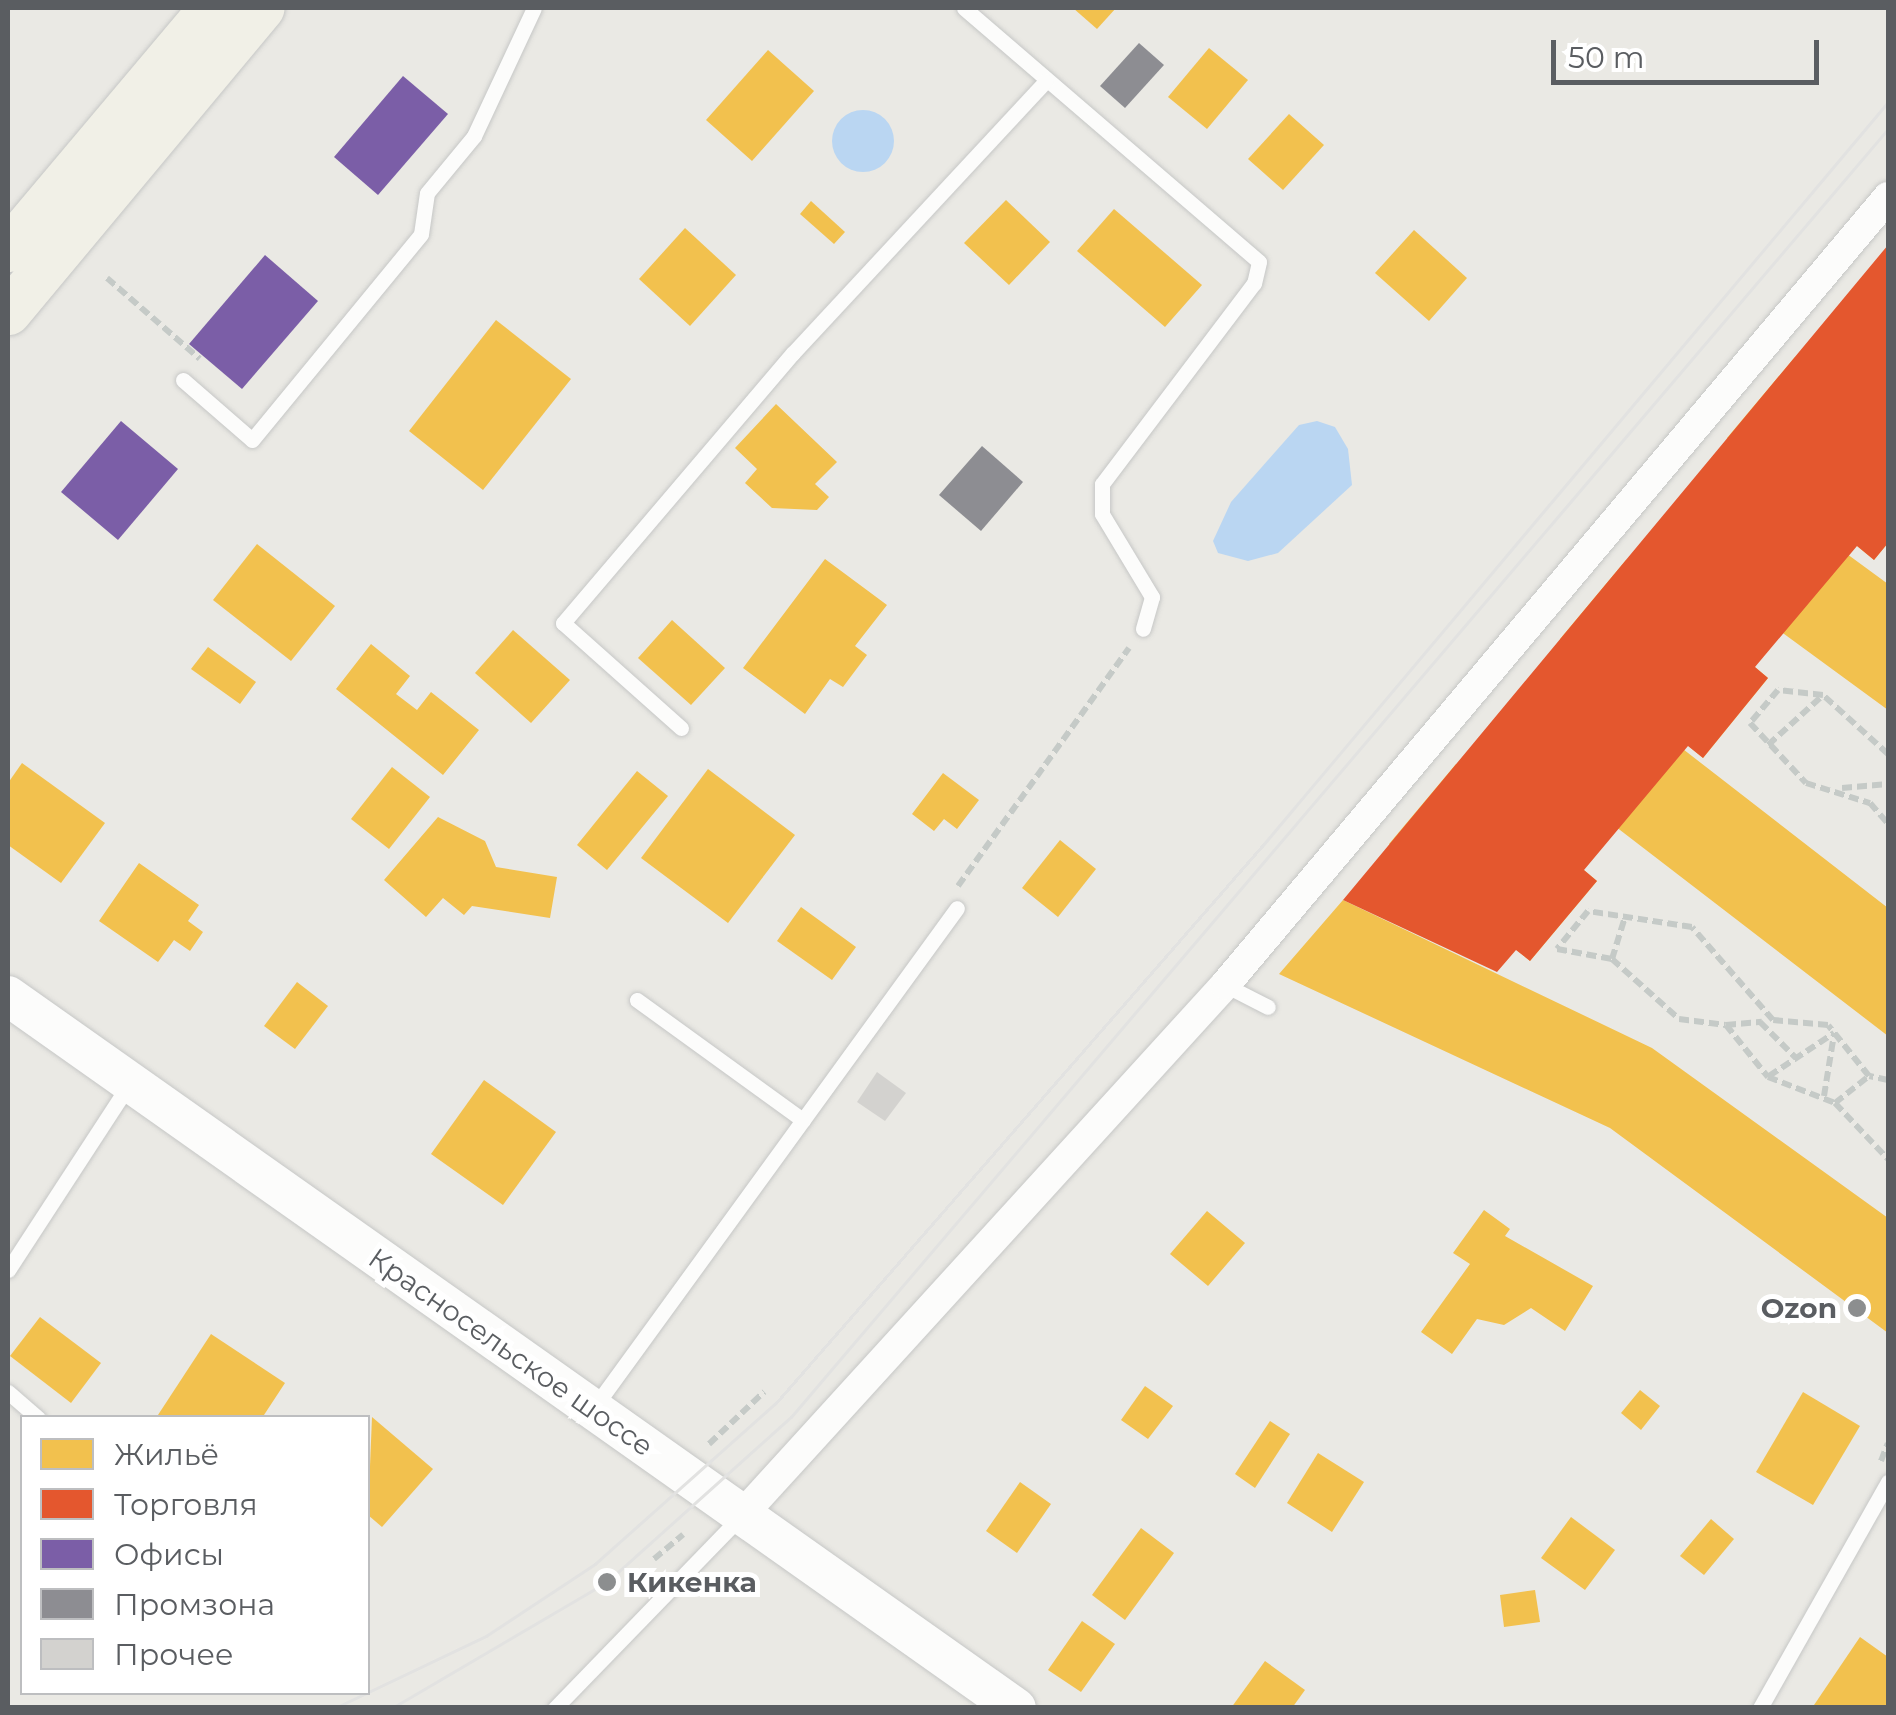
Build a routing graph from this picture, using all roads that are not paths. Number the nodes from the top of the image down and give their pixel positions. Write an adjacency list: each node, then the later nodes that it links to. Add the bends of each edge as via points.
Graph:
1 (210, 8): 7 (main road)
2 (261, 8): 8 (main road)
3 (534, 8): 9 (lane, via 474,136 427,193 421,234 252,440)
4 (964, 8): 5 (lane)
5 (1046, 82): 10 (lane, via 1260,262 1254,283 1102,484 1102,514 1152,597); 11 (lane, via 793,353 563,622)
6 (1888, 197): 13 (street)
7 (8, 249)
8 (8, 312)
9 (183, 380)
10 (1143, 629)
11 (681, 728)
12 (957, 908): 18 (lane)
13 (1225, 986): 16 (lane); 24 (street)
14 (8, 996): 17 (main road, Красносельское шоссе)
15 (637, 1000): 18 (lane)
16 (1268, 1007)
17 (130, 1083): 19 (lane); 21 (main road, Красносельское шоссе)
18 (803, 1120): 21 (lane)
19 (8, 1270)
20 (8, 1392): 22 (lane)
21 (594, 1409): 24 (main road, Красносельское шоссе)
22 (35, 1415)
23 (1888, 1482): 27 (lane)
24 (742, 1515): 25 (lane); 26 (main road, Красносельское шоссе)
25 (555, 1708)
26 (1016, 1708)
27 (1760, 1708)

